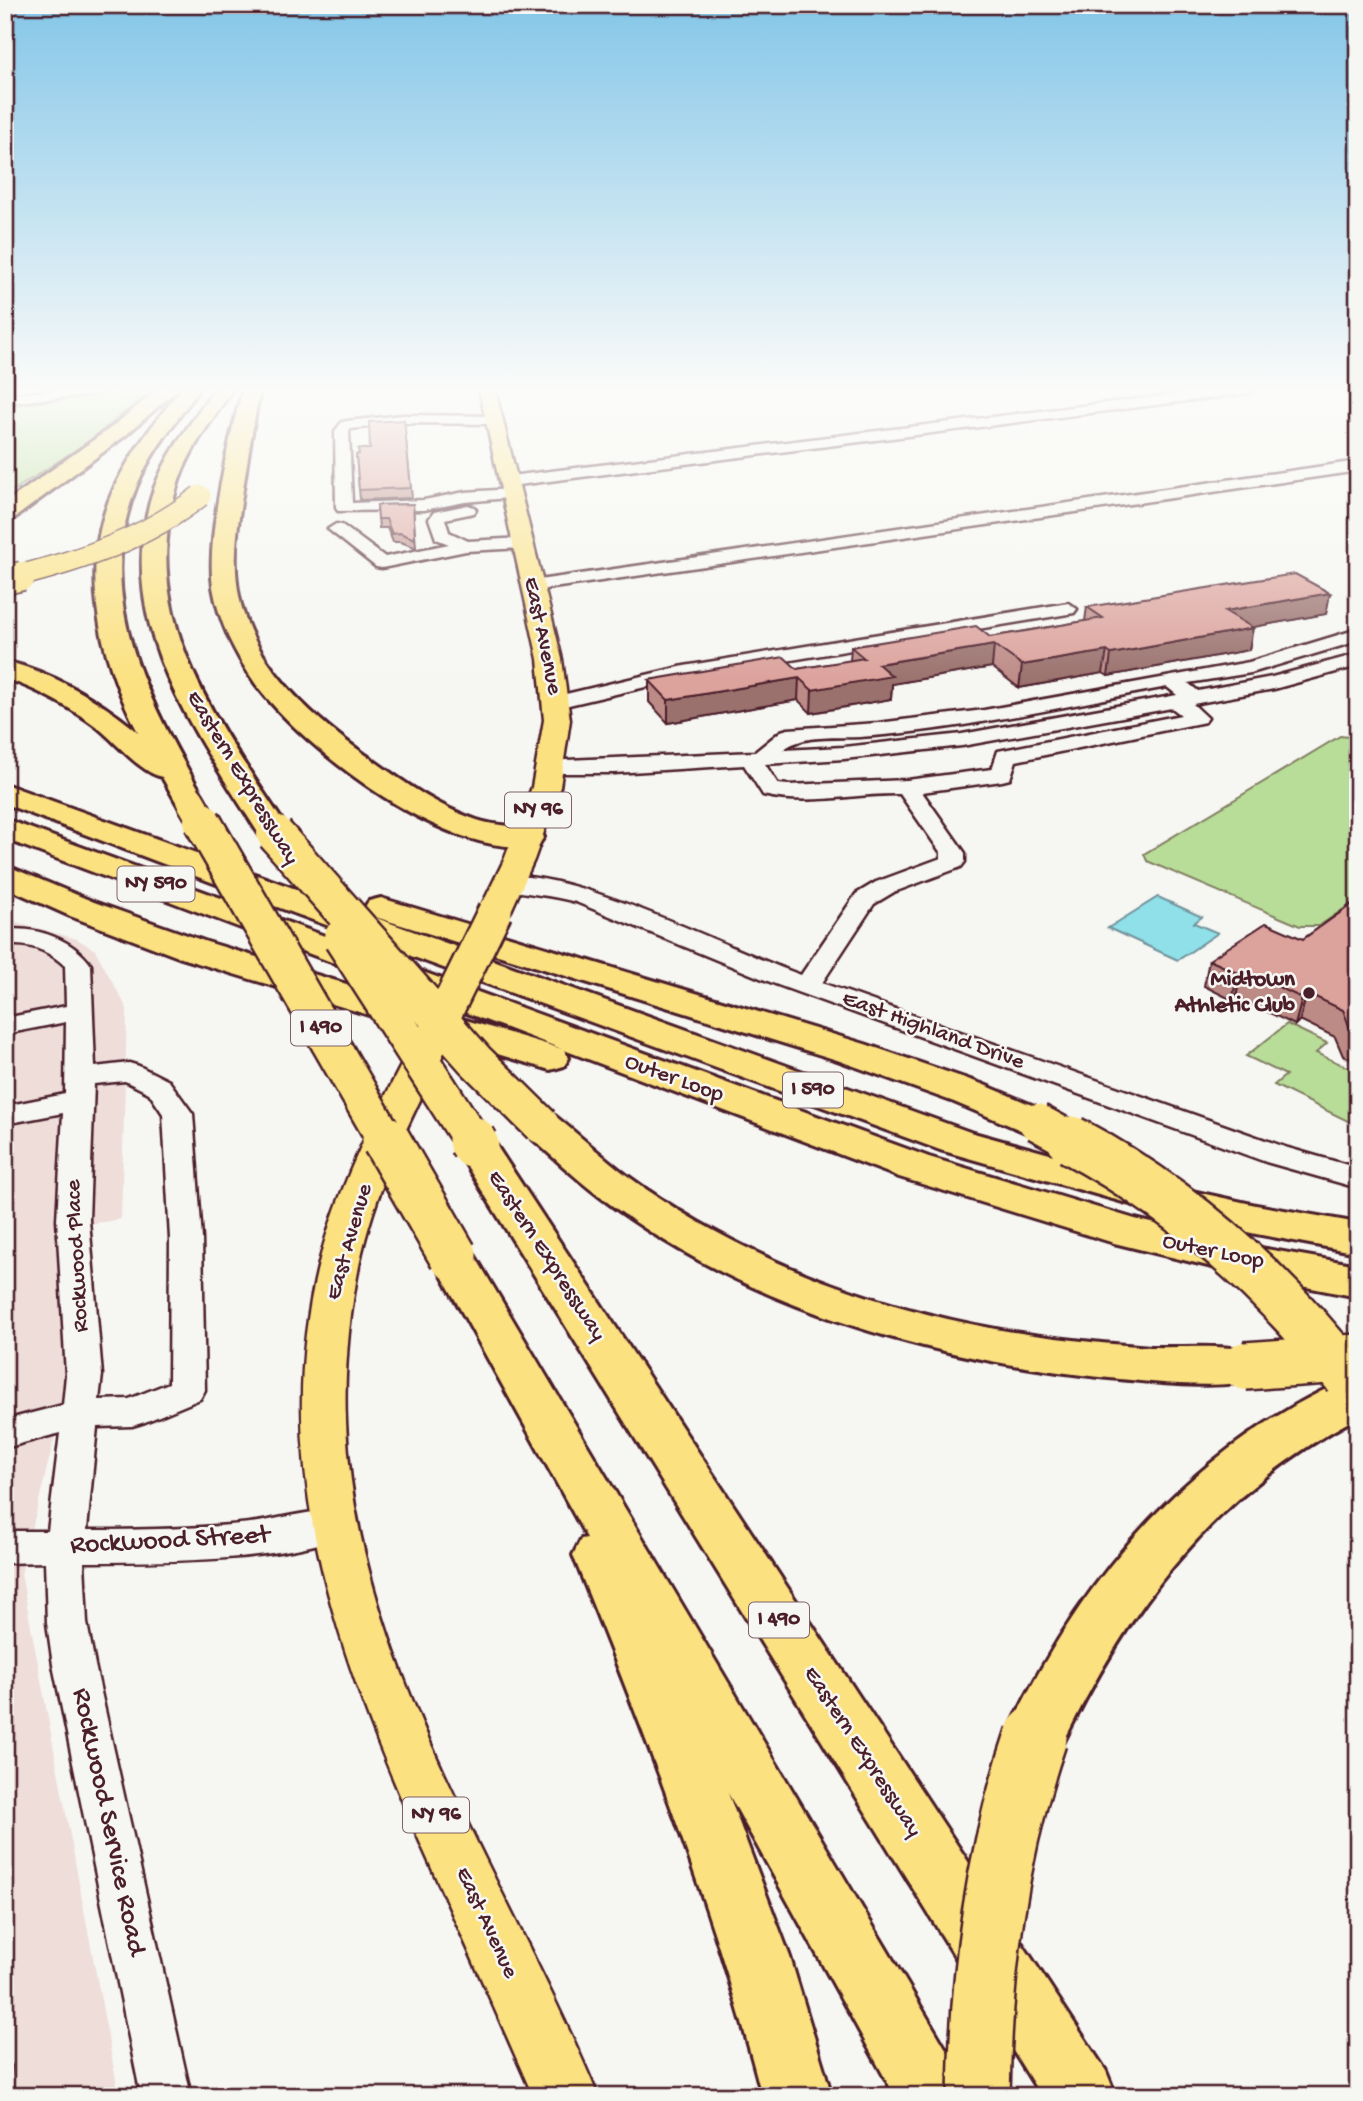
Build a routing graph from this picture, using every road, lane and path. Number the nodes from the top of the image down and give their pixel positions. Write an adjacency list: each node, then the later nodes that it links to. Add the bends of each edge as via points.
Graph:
1 (38, 487): 12 (highway)
2 (42, 487): 13 (highway)
3 (126, 487): 32 (highway, I 490, via 111,528 106,570 112,629 128,682)
4 (166, 487): 34 (highway, Eastern Expressway / I 490, via 154,531 153,586 164,634 187,688)
5 (207, 487): 17 (highway, bridge, via 168,519 126,540)
6 (235, 487): 35 (highway, via 224,568 230,608 250,652 274,687 340,750 384,782 457,824)
7 (343, 487): 11 (street, via 344,508 424,505)
8 (511, 487): 11 (main road, East Avenue / NY 96)
9 (547, 487): 11 (street)
10 (1213, 487): 18 (street)
11 (512, 492): 15 (main road, East Avenue / NY 96); 16 (street, via 440,515 442,535)
12 (5, 506)
13 (5, 514)
14 (336, 529): 16 (street, via 382,563)
15 (523, 543): 16 (street); 18 (main road, East Avenue / NY 96)
16 (466, 546)
17 (5, 580)
18 (532, 586): 26 (main road, East Avenue / NY 96)
19 (1068, 609): 26 (street, via 684,672)
20 (1358, 635): 25 (street)
21 (1358, 660): 24 (street)
22 (5, 669): 32 (highway, via 64,692 100,714)
23 (1358, 681): 24 (street)
24 (1312, 684): 25 (street)
25 (1181, 693): 27 (street); 27 (street, via 1198,718)
26 (556, 702): 29 (main road, East Avenue / NY 96)
27 (996, 736): 28 (street, via 883,750); 30 (street, via 1002,774)
28 (755, 758): 29 (street); 30 (street, via 771,790)
29 (551, 766): 35 (main road, East Avenue / NY 96)
30 (907, 786): 41 (street, via 953,853 953,862 885,887 864,900)
31 (5, 790): 37 (highway, Outer Loop / NY 590); 50 (highway, bridge, via 862,1055 1037,1122 1134,1176 1226,1244 1295,1311)
32 (190, 800): 51 (highway, I 490, bridge)
33 (5, 828): 40 (highway, Outer Loop / NY 590)
34 (275, 834): 50 (highway, bridge, via 475,1060 541,1125 625,1194 684,1233 784,1283 941,1334 1072,1358 1245,1366); 62 (highway, Eastern Expressway / I 490, bridge)
35 (528, 837): 38 (main road, East Avenue / NY 96)
36 (5, 875): 46 (highway, via 194,950)
37 (281, 897): 48 (highway, Outer Loop / I 590, via 955,1141 1161,1199)
38 (502, 897): 41 (street, East Highland Drive, via 552,888 585,897); 54 (main road, East Avenue / NY 96, bridge, via 375,1159 337,1275 323,1399)
39 (5, 938): 42 (street, Rockwood Place, via 27,936 73,956 78,965)
40 (306, 940): 46 (highway, Outer Loop / I 590)
41 (807, 986): 47 (street, East Highland Drive, via 1277,1155)
42 (81, 1011): 43 (street); 44 (street, Rockwood Place)
43 (5, 1026)
44 (78, 1089): 45 (street); 52 (street, Rockwood Place, via 73,1220 84,1375); 52 (street, via 129,1072 159,1087 178,1114 186,1239 187,1390 132,1412)
45 (5, 1115)
46 (914, 1167): 49 (highway, Outer Loop / I 590, via 1129,1233)
47 (1358, 1178)
48 (1358, 1238)
49 (1358, 1281)
50 (1355, 1380): 61 (highway, bridge, via 1221,1480 1186,1513 1150,1551 1087,1637 1036,1737 1015,1796 994,1887 984,1962)
51 (541, 1411): 59 (highway, via 722,1850 763,1971); 60 (highway, I 490)
52 (81, 1414): 53 (street); 55 (street, Rockwood Place)
53 (5, 1434)
54 (333, 1525): 55 (street, Rockwood Street, via 232,1542); 58 (main road, East Avenue / NY 96, via 352,1599 394,1720)
55 (65, 1546): 56 (street, Rockwood Street); 57 (street, Rockwood Service Road, via 65,1603 74,1665)
56 (5, 1547)
57 (166, 2096)
58 (566, 2096)
59 (797, 2096)
60 (934, 2096)
61 (979, 2096)
62 (1082, 2096)

